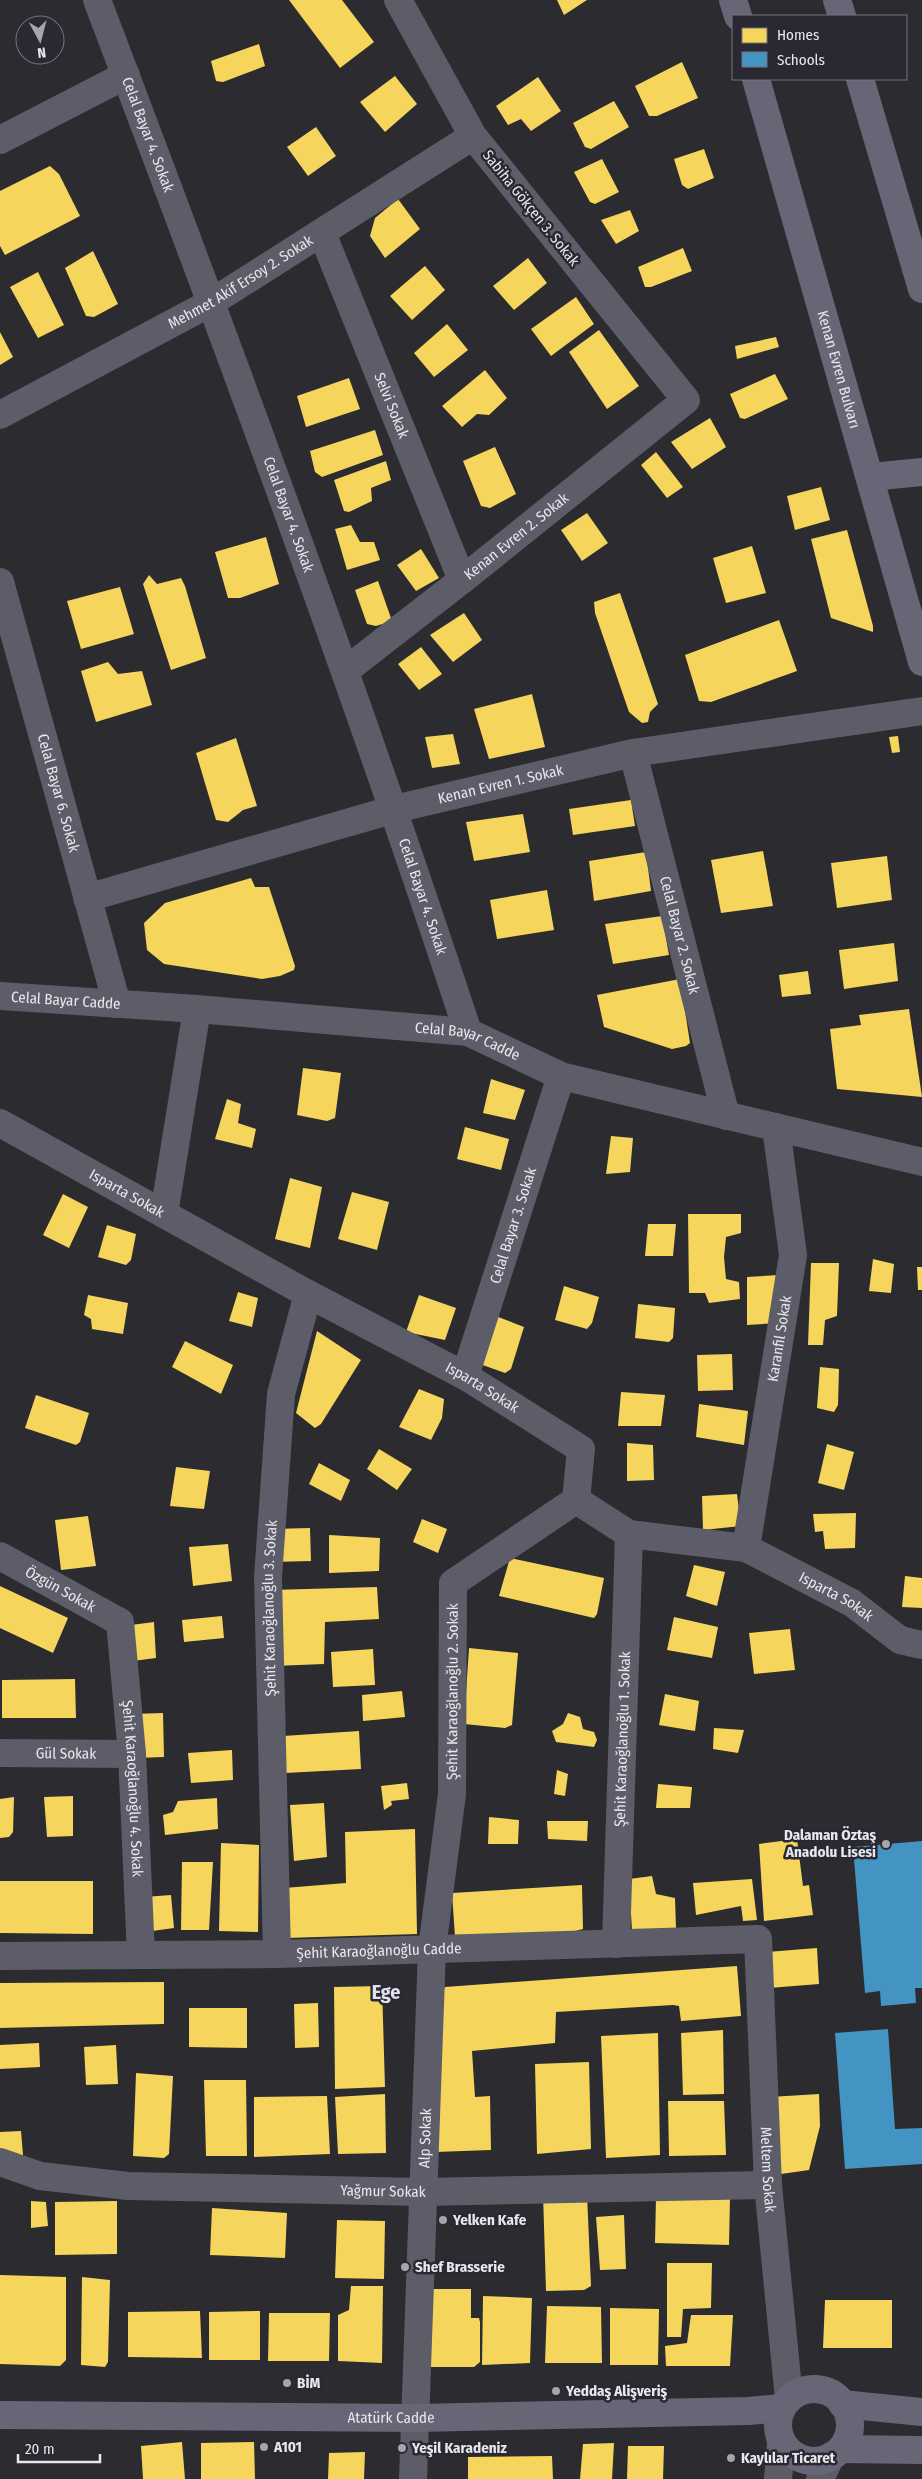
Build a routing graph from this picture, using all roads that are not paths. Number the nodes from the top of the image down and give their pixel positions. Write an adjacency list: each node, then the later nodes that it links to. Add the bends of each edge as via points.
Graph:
1 (97, 0): 7 (street, Celal Bayar 4. Sokak)
2 (398, 0): 10 (street, Sabiha Gökçen 3. Sokak)
3 (733, 0): 5 (main road)
4 (837, 0): 6 (main road)
5 (738, 15)
6 (842, 15)
7 (126, 75): 11 (street); 14 (street, Celal Bayar 4. Sokak)
8 (756, 80): 18 (main road, Kenan Evren Bulvarı)
9 (860, 80): 13 (main road)
10 (473, 136): 12 (street, Mehmet Akif Ersoy 2. Sokak); 15 (street, Sabiha Gökçen 3. Sokak)
11 (0, 140)
12 (322, 232): 14 (street, Mehmet Akif Ersoy 2. Sokak); 19 (street, Selvi Sokak)
13 (922, 289)
14 (212, 302): 16 (street, Mehmet Akif Ersoy 2. Sokak); 23 (street, Celal Bayar 4. Sokak)
15 (686, 400): 19 (street, Kenan Evren 2. Sokak)
16 (0, 415)
17 (922, 472): 18 (main road)
18 (871, 478): 21 (main road, Kenan Evren Bulvarı)
19 (462, 580): 23 (street, Kenan Evren 2. Sokak)
20 (0, 582): 27 (street, Celal Bayar 6. Sokak)
21 (912, 584): 22 (main road, Kenan Evren Bulvarı)
22 (922, 662)
23 (344, 671): 26 (street, Celal Bayar 4. Sokak)
24 (922, 711): 25 (street, Kenan Evren 1. Sokak)
25 (633, 753): 26 (street, Kenan Evren 1. Sokak); 33 (street, Celal Bayar 2. Sokak)
26 (395, 809): 27 (street, Kenan Evren 1. Sokak); 31 (street, Celal Bayar 4. Sokak)
27 (87, 898): 29 (street, Celal Bayar 6. Sokak)
28 (0, 996): 29 (street, Celal Bayar Cadde)
29 (116, 1004): 30 (street, Celal Bayar Cadde)
30 (198, 1009): 31 (street, Celal Bayar Cadde); 37 (street)
31 (468, 1032): 32 (street, Celal Bayar Cadde)
32 (561, 1076): 33 (street, Celal Bayar Cadde); 39 (street, Celal Bayar 3. Sokak)
33 (726, 1116): 35 (street, Celal Bayar Cadde)
34 (0, 1123): 37 (street, Isparta Sokak)
35 (776, 1127): 36 (street, Celal Bayar Cadde); 42 (street, Karanfil Sokak, via 793,1255)
36 (922, 1162)
37 (164, 1214): 38 (street, Isparta Sokak)
38 (308, 1294): 39 (street, Isparta Sokak); 52 (street, Şehit Karaoğlanoğlu 3. Sokak, via 281,1394 268,1577)
39 (465, 1376): 40 (street, Isparta Sokak, via 581,1449)
40 (576, 1500): 41 (street, Isparta Sokak); 50 (street, Şehit Karaoğlanoğlu 2. Sokak, via 453,1583 452,1794)
41 (629, 1534): 42 (street, Isparta Sokak); 49 (street, Şehit Karaoğlanoğlu 1. Sokak)
42 (746, 1548): 45 (street, Isparta Sokak, via 852,1603 900,1640)
43 (0, 1556): 44 (street, Özgün Sokak)
44 (120, 1622): 47 (street, Şehit Karaoğlanoğlu 4. Sokak)
45 (922, 1644)
46 (0, 1753): 47 (street, Gül Sokak)
47 (132, 1754): 51 (street, Şehit Karaoğlanoğlu 4. Sokak)
48 (758, 1939): 49 (street, Şehit Karaoğlanoğlu Cadde); 55 (street, Meltem Sokak)
49 (616, 1944): 50 (street, Şehit Karaoğlanoğlu Cadde)
50 (432, 1949): 52 (street, Şehit Karaoğlanoğlu Cadde); 56 (street, Alp Sokak)
51 (141, 1954): 52 (street, Şehit Karaoğlanoğlu Cadde); 53 (street, Şehit Karaoğlanoğlu Cadde)
52 (277, 1954)
53 (0, 1956)
54 (0, 2162): 56 (street, Yağmur Sokak, via 40,2176 128,2186)
55 (768, 2185): 56 (street, Yağmur Sokak); 57 (street, Meltem Sokak)
56 (422, 2192): 61 (street, Alp Sokak)
57 (786, 2403): 58 (main road, via 810,2389 834,2395); 61 (main road, Atatürk Cadde, via 748,2410); 62 (main road, via 778,2419)
58 (842, 2404): 59 (main road); 64 (main road, via 850,2427 847,2439)
59 (922, 2412)
60 (0, 2414): 61 (main road, Atatürk Cadde)
61 (416, 2418): 65 (street, Alp Sokak)
62 (781, 2442): 64 (main road, via 798,2458); 66 (street)
63 (922, 2450): 64 (main road)
64 (831, 2461)
65 (413, 2479)
66 (778, 2479)

